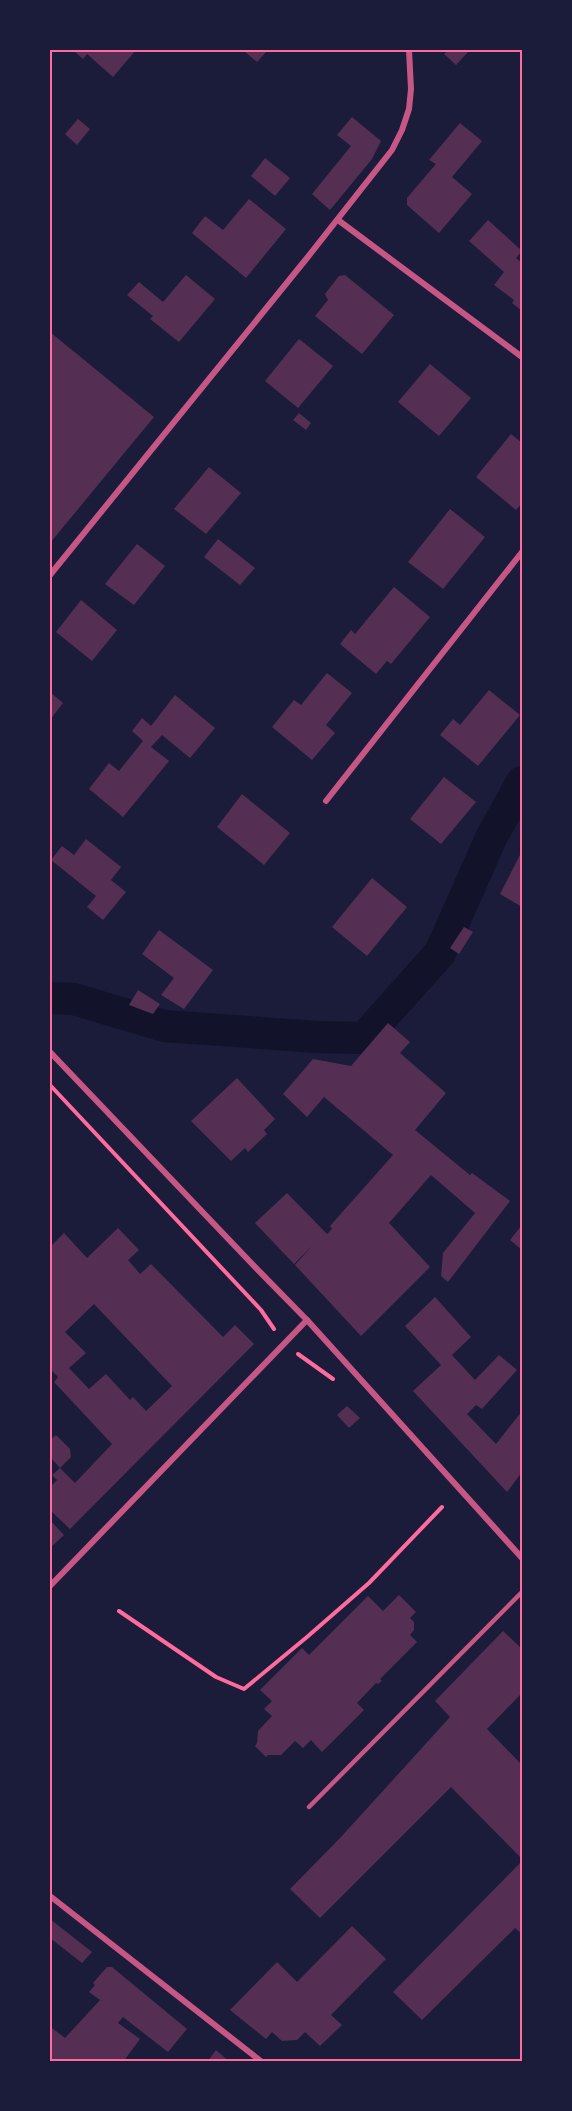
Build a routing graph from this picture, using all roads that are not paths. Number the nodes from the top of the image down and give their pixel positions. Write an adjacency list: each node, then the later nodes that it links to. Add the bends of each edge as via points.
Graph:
1 (409, 50): 2 (street, via 411,88 402,130 392,150)
2 (338, 220): 3 (street); 5 (street)
3 (522, 357)
4 (522, 552): 6 (street)
5 (50, 575)
6 (326, 801)
7 (50, 1052): 8 (street)
8 (308, 1320): 9 (street); 10 (street)
9 (522, 1558)
10 (50, 1586)
11 (522, 1592): 12 (lane)
12 (309, 1807)
13 (50, 1896): 14 (street)
14 (261, 2061)

